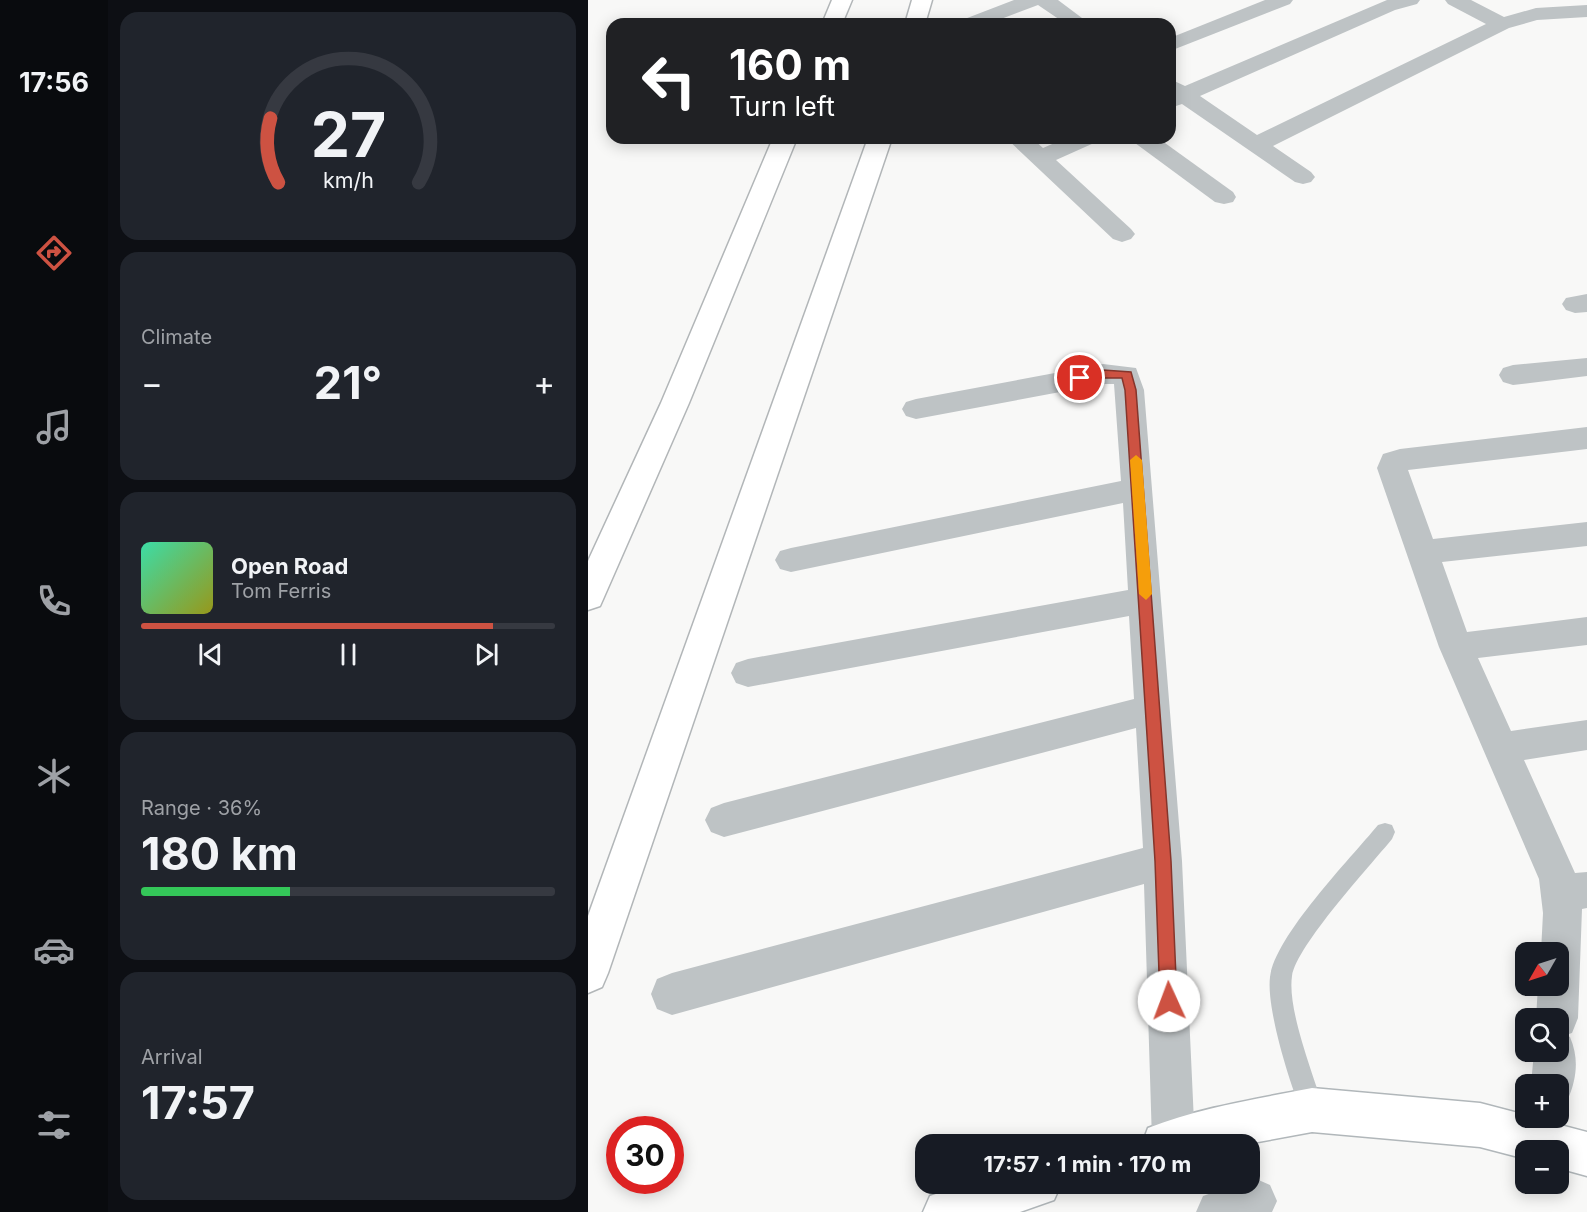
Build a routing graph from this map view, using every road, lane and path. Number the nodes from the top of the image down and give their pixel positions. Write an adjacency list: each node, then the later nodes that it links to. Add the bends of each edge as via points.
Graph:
1 (842, 0): 9 (main road)
2 (922, 0): 10 (main road)
3 (1032, 0): 11 (street)
4 (1045, 0): 12 (street)
5 (1283, 0): 14 (street)
6 (1410, 0): 15 (street)
7 (1455, 0): 13 (street)
8 (1587, 10): 13 (street, via 1536,14)
9 (834, 18)
10 (917, 18)
11 (985, 18)
12 (1071, 18)
13 (1502, 24): 22 (street)
14 (1176, 43)
15 (1176, 93)
16 (1176, 95): 22 (street)
17 (783, 144): 35 (main road, via 675,403)
18 (878, 144): 47 (main road)
19 (1025, 144): 23 (street)
20 (1072, 144): 23 (street)
21 (1151, 144): 25 (street)
22 (1256, 145): 24 (street)
23 (1040, 158): 26 (street)
24 (1303, 177)
25 (1224, 197)
26 (1122, 234)
27 (1587, 367): 28 (street)
28 (1513, 375)
29 (916, 409): 31 (street, via 1103,374 1126,375)
30 (1587, 438): 33 (street, via 1394,462 1392,468)
31 (1138, 489): 34 (street); 36 (street)
32 (1587, 534): 33 (street)
33 (1422, 552): 38 (street)
34 (790, 560)
35 (588, 597)
36 (1146, 600): 39 (street); 40 (street)
37 (1587, 631): 38 (street)
38 (1456, 647): 42 (street)
39 (748, 673)
40 (1152, 709): 43 (street); 45 (street)
41 (1587, 735): 42 (street)
42 (1499, 748): 46 (street, via 1558,879)
43 (724, 820)
44 (1385, 832): 50 (lane, via 1294,945 1281,976 1284,1007)
45 (1163, 861): 48 (street); 51 (street)
46 (1574, 892): 49 (street, via 1563,913)
47 (590, 966)
48 (672, 994)
49 (1558, 1008)
50 (1312, 1110): 52 (main road); 53 (main road, via 1480,1125)
51 (1169, 1134)
52 (1240, 1134)
53 (1562, 1139)
54 (1005, 1194): 55 (main road)
55 (946, 1212)

